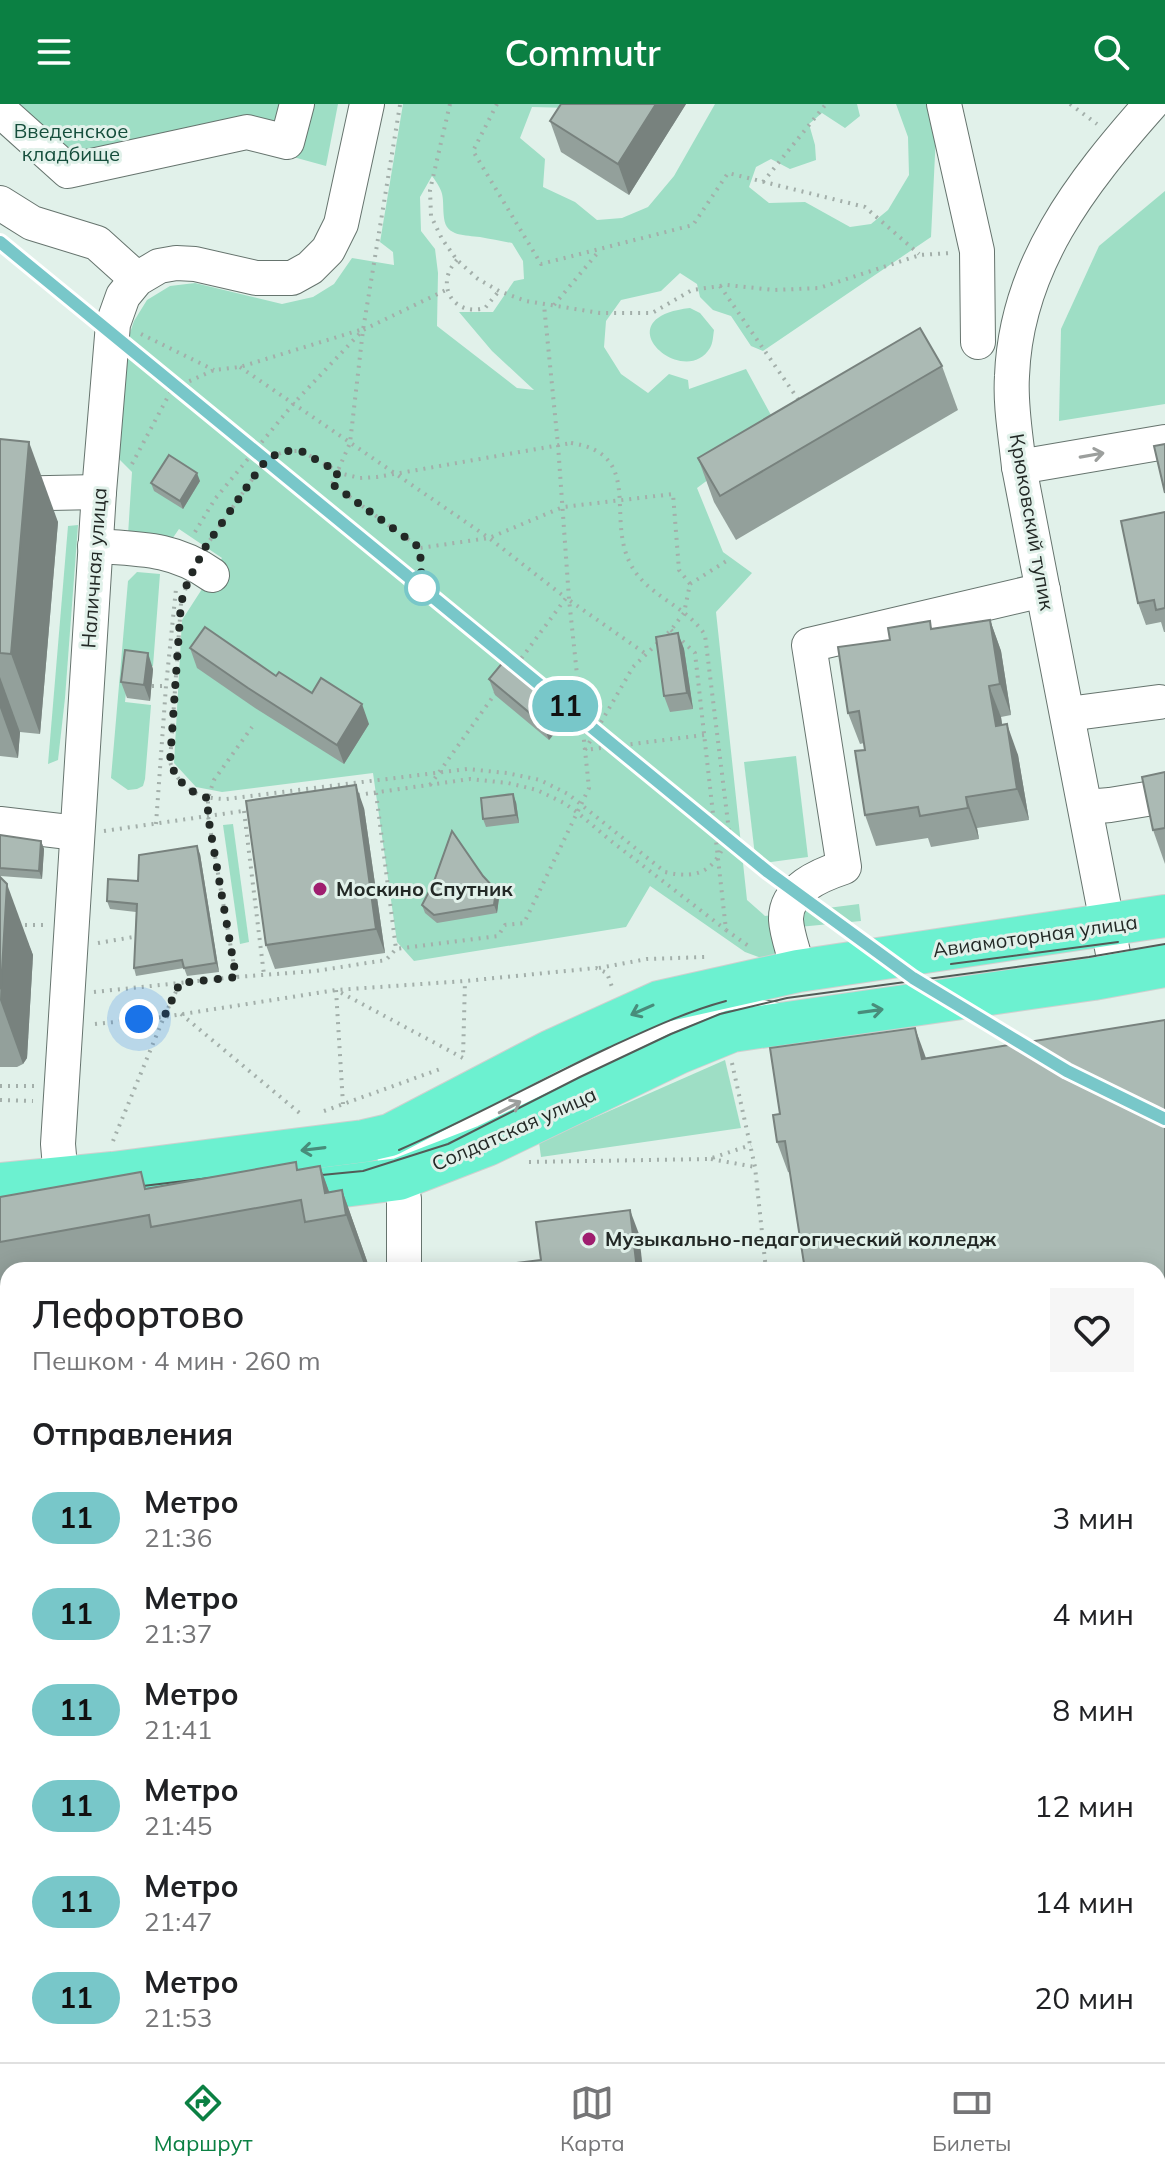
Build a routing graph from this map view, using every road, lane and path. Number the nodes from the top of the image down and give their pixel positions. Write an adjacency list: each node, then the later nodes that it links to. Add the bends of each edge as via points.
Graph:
1 (297, 104): 9 (street, via 287,142 247,132 68,171)
2 (450, 104): 16 (path, via 430,203 436,228)
3 (497, 104): 13 (path, via 473,151 541,264)
4 (826, 104): 11 (path)
5 (944, 104): 14 (street)
6 (1070, 104): 10 (path)
7 (1151, 104): 33 (street, Крюковский тупик, via 1082,188 1051,234 1030,282 1017,328 1012,375)
8 (384, 105): 17 (street, via 341,224 328,250 310,268 292,278 256,278 176,263); 24 (path)
9 (0, 110)
10 (1099, 125)
11 (763, 182): 13 (path, via 728,173 693,225); 15 (path, via 865,207)
12 (0, 203): 17 (street, via 32,223 97,243)
13 (601, 249): 22 (path)
14 (977, 251): 15 (path); 25 (street)
15 (920, 255): 18 (path, via 819,288)
16 (457, 260): 19 (path, via 447,275); 20 (path)
17 (137, 279): 36 (street, Наличная улица, via 123,296 113,324)
18 (720, 286): 22 (path, via 692,290 652,313); 29 (path)
19 (448, 289): 20 (path, via 454,301 471,310 485,308); 24 (path)
20 (499, 291): 21 (path)
21 (544, 305): 22 (path); 32 (path)
22 (553, 307)
23 (130, 328): 27 (path)
24 (363, 330): 26 (path); 28 (path); 31 (path)
25 (978, 342)
26 (240, 367): 27 (path); 28 (path)
27 (214, 370): 36 (path, via 172,389)
28 (294, 403): 31 (path); 43 (path, via 215,499)
29 (807, 411)
30 (1165, 442): 33 (street, one-way to 30)
31 (350, 443): 34 (path); 35 (path)
32 (558, 445): 35 (path); 38 (path, via 589,446 603,454 613,465); 39 (path)
33 (1019, 467): 45 (street, Крюковский тупик)
34 (338, 472): 35 (path, via 360,478); 40 (path, via 332,484 420,548); 43 (path, via 301,451 275,455 262,465)
35 (394, 473): 40 (path)
36 (113, 482): 37 (street); 41 (street, Наличная улица)
37 (0, 494)
38 (619, 500): 39 (path); 44 (path, via 673,494 679,570); 47 (path, via 623,542 637,576)
39 (563, 507): 40 (path); 46 (path)
40 (489, 538): 46 (path)
41 (95, 546): 43 (street, via 151,549); 72 (street, Наличная улица)
42 (728, 560): 44 (path)
43 (196, 565): 52 (path); 63 (path, via 181,603 170,762 185,787)
44 (690, 584): 47 (path)
45 (1043, 590): 54 (street, Крюковский тупик); 83 (street, via 809,645 844,867 817,876 790,903 786,920)
46 (568, 598): 48 (path); 49 (path); 57 (path)
47 (684, 613): 48 (path); 64 (path, via 698,624 708,647 729,831 724,849 715,864 699,873 665,872)
48 (646, 654): 57 (path, via 633,667)
49 (511, 672)
50 (502, 685): 58 (path)
51 (152, 686): 52 (path)
52 (166, 686): 71 (path)
53 (1159, 702): 54 (street)
54 (1068, 714): 65 (street, Крюковский тупик)
55 (252, 727): 63 (path, via 214,780)
56 (704, 735): 57 (path)
57 (585, 750): 64 (path, via 589,788)
58 (438, 772): 59 (path); 63 (path); 64 (path, via 467,769 540,780)
59 (430, 785): 60 (path); 68 (path, via 470,779 508,783 537,790)
60 (376, 792): 62 (path); 80 (path)
61 (1165, 796): 65 (street)
62 (347, 797)
63 (208, 798): 69 (path)
64 (582, 804): 68 (path)
65 (1086, 807): 76 (street, Крюковский тупик)
66 (258, 809): 67 (path)
67 (244, 811): 69 (path); 86 (path)
68 (578, 813): 77 (path); 80 (path, via 524,923 505,925 498,936)
69 (208, 816): 71 (path); 87 (path)
70 (0, 824): 72 (street)
71 (156, 824): 72 (path)
72 (90, 832): 115 (street, Наличная улица, via 58,1144)
73 (1165, 916): 76 (main road, Авиамоторная улица)
74 (13, 925): 75 (path)
75 (51, 925)
76 (1109, 926): 83 (main road, Авиамоторная улица); 85 (street, Крюковский тупик)
77 (726, 930)
78 (139, 936): 79 (path)
79 (95, 943)
80 (396, 949): 86 (path, via 386,960)
81 (1165, 966): 85 (main road)
82 (596, 968): 84 (path, via 647,959); 88 (path); 90 (path, via 607,973)
83 (798, 971): 84 (main road, Авиамоторная улица)
84 (717, 972): 109 (main road, one-way to 109)
85 (1117, 974): 95 (main road, one-way to 85)
86 (264, 975): 87 (path)
87 (236, 977): 89 (path)
88 (465, 981): 91 (path); 99 (path)
89 (180, 983): 92 (path); 94 (path)
90 (613, 989)
91 (336, 990): 93 (path); 99 (path); 106 (path)
92 (91, 992)
93 (181, 1014): 94 (path); 108 (path, via 306,1118)
94 (164, 1017): 96 (path); 111 (path, via 114,1136)
95 (793, 1022): 97 (main road); 116 (street, one-way to 95, via 423,1150 669,1029 720,1010)
96 (89, 1025)
97 (732, 1046): 110 (path); 116 (main road, Солдатская улица, via 678,1053 487,1145)
98 (476, 1052): 99 (path)
99 (463, 1058): 100 (path)
100 (454, 1063)
101 (445, 1067): 106 (path)
102 (0, 1086): 103 (path)
103 (40, 1086)
104 (0, 1100): 105 (path)
105 (39, 1102)
106 (343, 1104): 107 (path)
107 (318, 1113)
108 (292, 1122)
109 (390, 1135): 115 (main road, one-way to 115, via 340,1146); 116 (street)
110 (751, 1145): 112 (path); 114 (path)
111 (113, 1151)
112 (709, 1159): 113 (path); 114 (path)
113 (528, 1162)
114 (755, 1167): 121 (path)
115 (61, 1178): 117 (main road); 119 (street, Наличная улица)
116 (399, 1179): 118 (main road, Солдатская улица); 120 (street)
117 (0, 1184)
118 (234, 1200)
119 (65, 1222)
120 (404, 1262)
121 (765, 1262)

